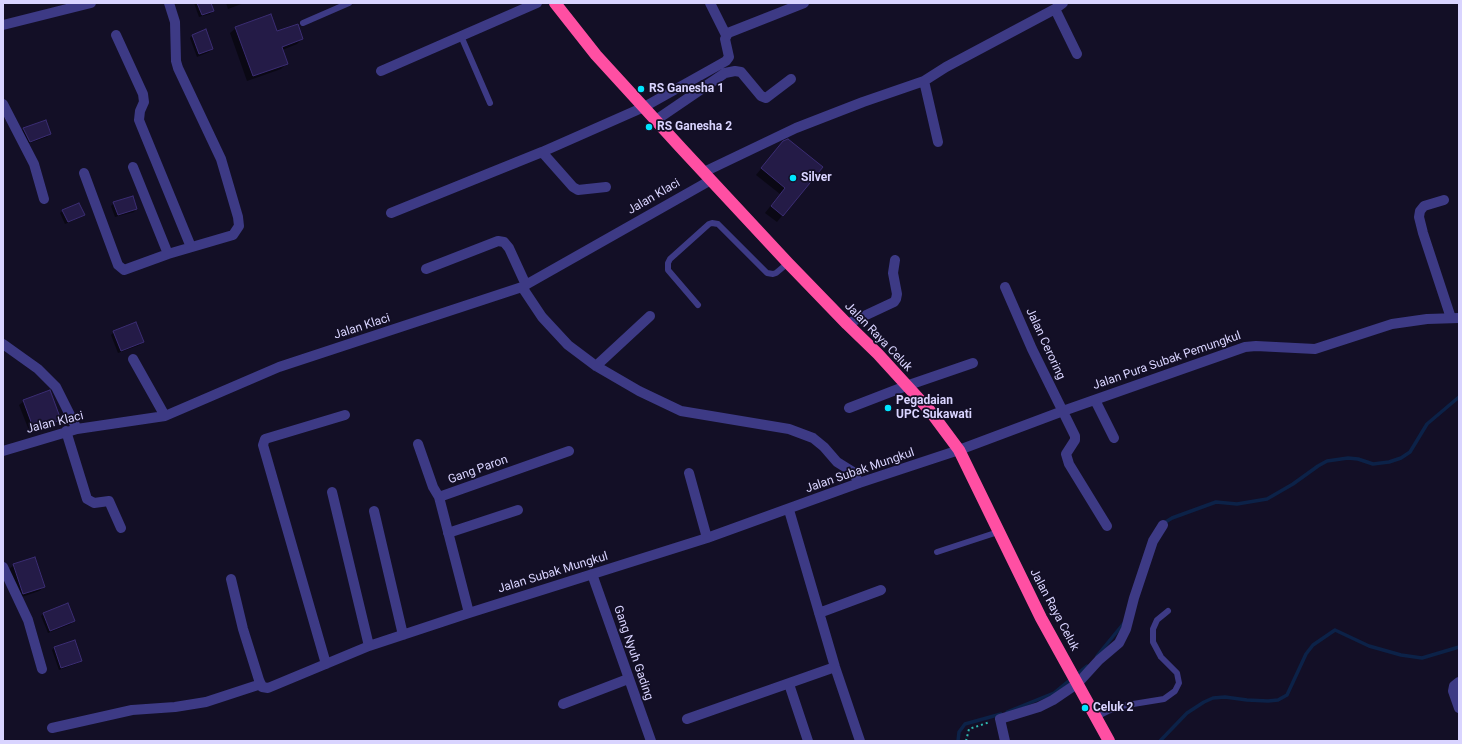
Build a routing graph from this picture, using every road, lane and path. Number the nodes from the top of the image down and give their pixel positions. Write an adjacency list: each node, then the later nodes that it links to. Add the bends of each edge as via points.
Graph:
1 (90, 3): 10 (street)
2 (169, 3): 31 (street, via 175,22 178,68 221,159 239,222 233,235)
3 (349, 3): 9 (lane)
4 (537, 3): 13 (street)
5 (710, 3): 12 (street)
6 (804, 3): 12 (street)
7 (559, 4): 20 (highway, Jalan Raya Celuk, via 596,55)
8 (1059, 6): 14 (street); 17 (street, Jalan Klaci)
9 (303, 23)
10 (3, 25)
11 (116, 35): 31 (street, via 143,94 140,125)
12 (726, 35): 20 (street, via 729,57 726,61)
13 (461, 36): 15 (street); 18 (lane)
14 (1077, 54)
15 (381, 72)
16 (791, 79): 21 (street, via 766,98 741,72 725,73)
17 (924, 81): 22 (street); 26 (street, Jalan Klaci, via 796,128)
18 (490, 103)
19 (3, 104): 28 (street, via 29,152)
20 (644, 107): 21 (highway, Jalan Raya Celuk); 23 (street)
21 (661, 118): 26 (highway, Jalan Raya Celuk)
22 (938, 142)
23 (542, 152): 27 (street, via 578,190); 30 (street)
24 (133, 167): 32 (street)
25 (84, 173): 32 (street, via 121,269 127,270)
26 (707, 176): 34 (highway, Jalan Raya Celuk); 36 (street, Jalan Klaci)
27 (606, 187)
28 (44, 199)
29 (1444, 200): 40 (street, via 1424,206 1419,217)
30 (391, 213)
31 (192, 247): 32 (street)
32 (168, 254)
33 (895, 260): 41 (street, via 893,273 897,294 894,302)
34 (788, 264): 38 (lane, via 776,273 767,273 718,224 709,224 670,259 668,264 668,270); 41 (highway, Jalan Raya Celuk)
35 (426, 269): 36 (street, via 498,241 504,242 509,248)
36 (524, 286): 45 (street, via 548,322 568,344); 51 (street, Jalan Klaci, via 279,367)
37 (1005, 287): 49 (street, Jalan Ceroring)
38 (698, 306)
39 (650, 316): 45 (street)
40 (1455, 318): 47 (street, Jalan Pura Subak Pemungkul, via 1392,324 1315,349 1245,347)
41 (847, 324): 46 (highway, Jalan Raya Celuk)
42 (3, 344): 52 (street, via 38,369 56,387)
43 (133, 359): 51 (street)
44 (972, 363): 46 (street)
45 (596, 366): 60 (street, via 681,411 789,429 813,438 837,462 853,472)
46 (906, 386): 48 (street); 56 (highway, Jalan Raya Celuk, via 930,411)
47 (1095, 400): 49 (street, Jalan Pura Subak Pemungkul); 54 (street)
48 (849, 408)
49 (1063, 411): 56 (street, Jalan Pura Subak Pemungkul); 67 (street, Jalan Ceroring, via 1075,440 1066,454 1068,464)
50 (345, 415): 82 (street, via 265,439 263,445)
51 (165, 416): 52 (street, Jalan Klaci)
52 (77, 428): 53 (street, Jalan Klaci)
53 (66, 431): 57 (street, Jalan Klaci); 68 (street, via 87,499 94,503 109,501)
54 (1114, 438)
55 (418, 444): 62 (street)
56 (959, 450): 60 (street, Jalan Subak Mungkul); 69 (highway, Jalan Raya Celuk)
57 (3, 451)
58 (569, 451): 62 (street, Gang Paron)
59 (689, 473): 71 (street)
60 (859, 483): 64 (street, Jalan Subak Mungkul)
61 (332, 492): 81 (street)
62 (439, 497): 70 (street, Gang Paron)
63 (518, 510): 70 (street)
64 (788, 510): 71 (street, Jalan Subak Mungkul); 79 (street)
65 (374, 511): 80 (street)
66 (1163, 525): 86 (street, via 1153,541 1119,643)
67 (1107, 526)
68 (121, 528)
69 (998, 532): 72 (lane); 86 (highway, Jalan Raya Celuk)
70 (448, 533): 78 (street, Gang Paron)
71 (707, 538): 74 (street, Jalan Subak Mungkul)
72 (937, 552)
73 (3, 567): 84 (street, via 28,620)
74 (592, 574): 78 (street, Jalan Subak Mungkul); 85 (street, Gang Nyuh Gading)
75 (231, 579): 87 (street)
76 (881, 590): 79 (street)
77 (1168, 611): 92 (lane, via 1157,620 1152,629 1153,642 1161,657 1178,673 1179,683 1175,691 1164,699 1127,705)
78 (469, 613): 80 (street, Jalan Subak Mungkul)
79 (820, 613): 83 (street)
80 (403, 635): 81 (street, Jalan Subak Mungkul)
81 (369, 646): 82 (street, Jalan Subak Mungkul)
82 (326, 664): 87 (street, Jalan Subak Mungkul, via 268,688)
83 (835, 667): 88 (street); 98 (street)
84 (42, 669)
85 (628, 679): 90 (street); 96 (street, Gang Nyuh Gading)
86 (1075, 679): 92 (highway, Jalan Raya Celuk); 94 (street, via 1053,700)
87 (260, 684): 95 (street, Jalan Subak Mungkul, via 206,702 132,710)
88 (790, 684): 93 (street); 97 (street)
89 (1456, 685): 91 (street, via 1453,695)
90 (563, 704)
91 (1459, 708)
92 (1096, 717): 101 (highway, Jalan Raya Celuk)
93 (687, 718)
94 (1000, 719): 99 (path, via 972,727 967,732); 100 (street)
95 (52, 728)
96 (651, 741)
97 (808, 741)
98 (860, 741)
99 (966, 741)
100 (1006, 741)
101 (1109, 741)

